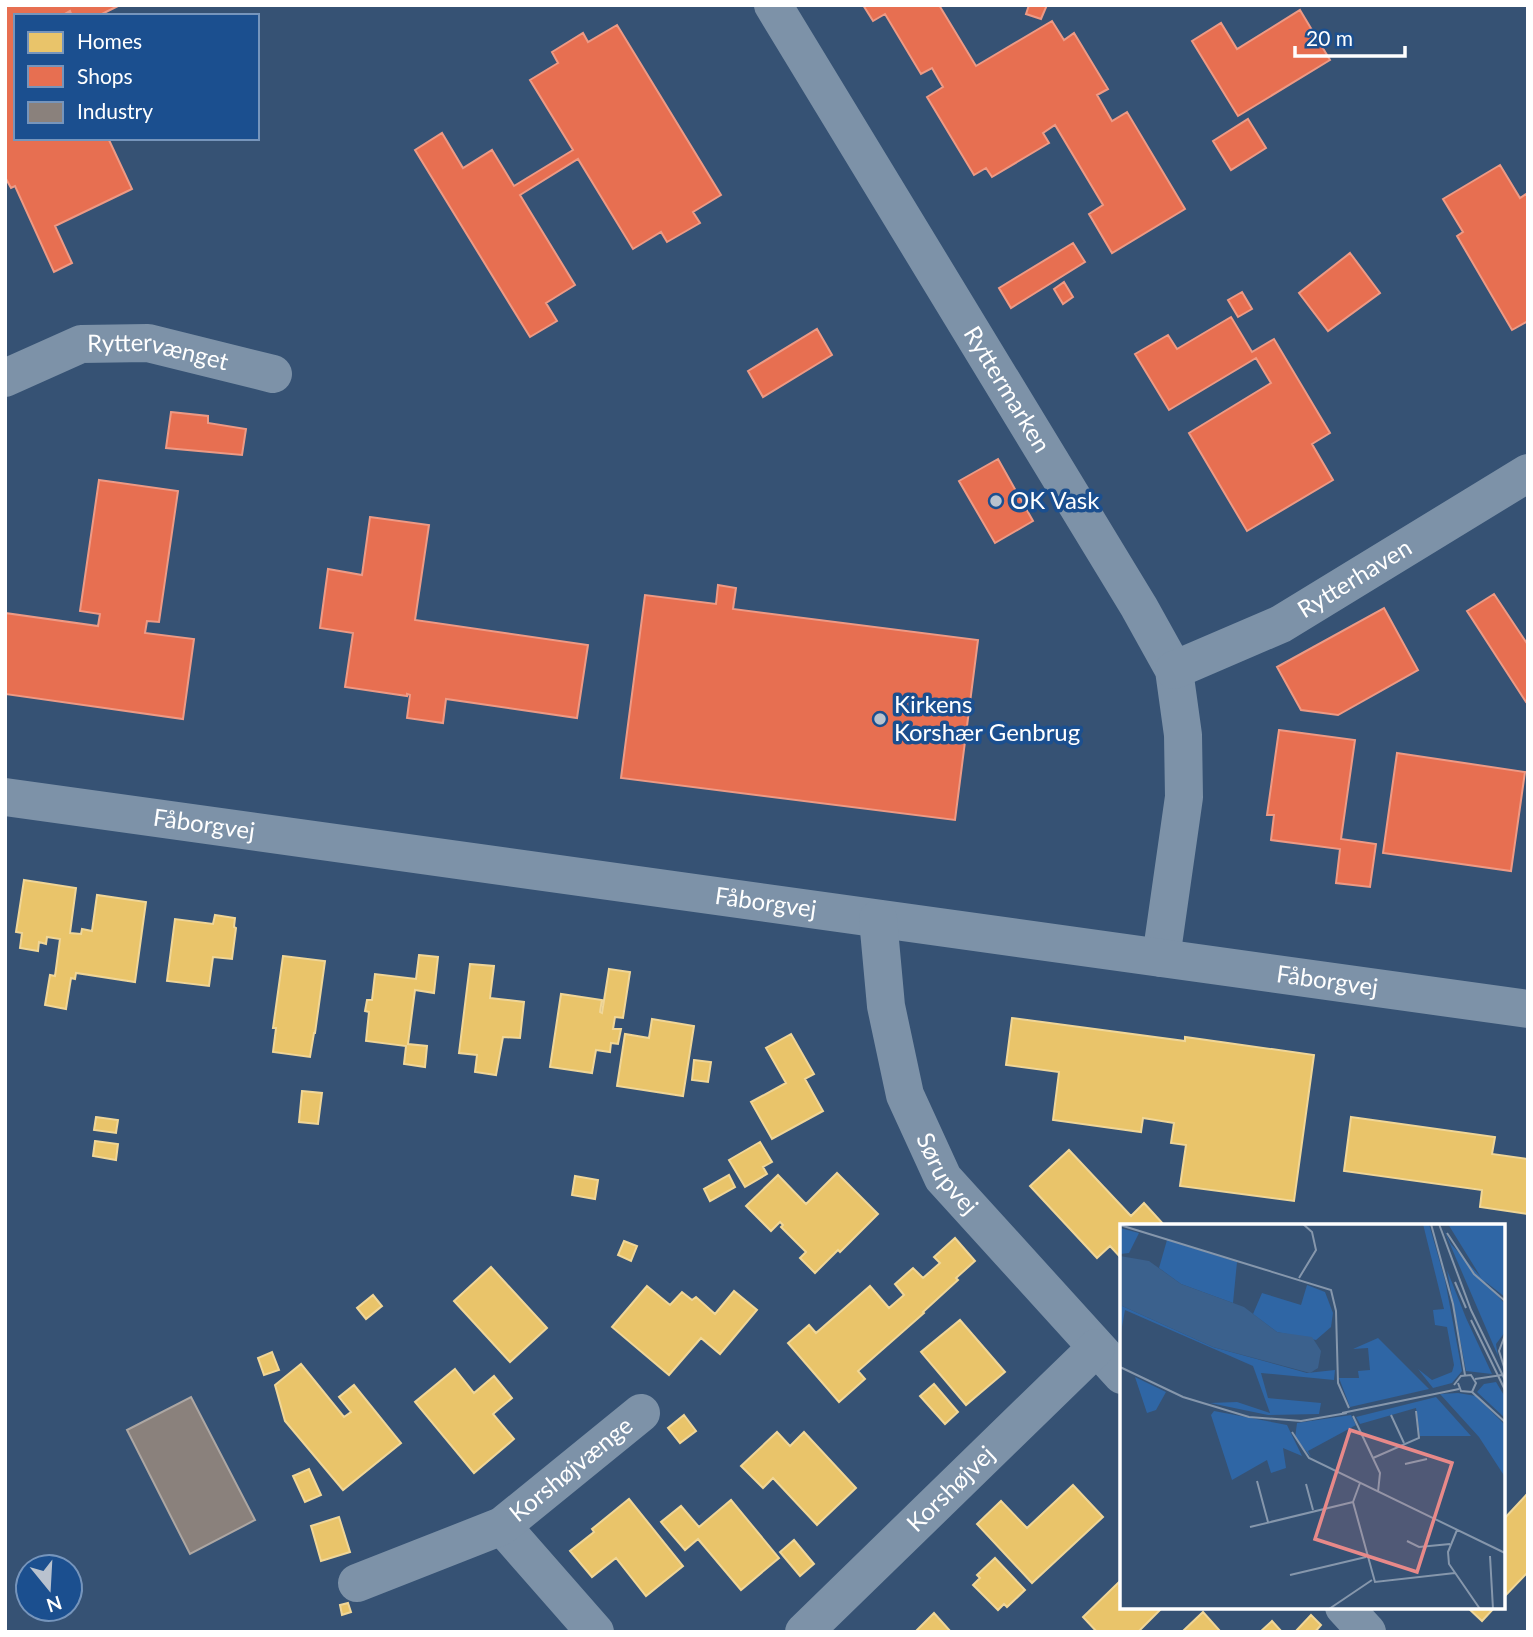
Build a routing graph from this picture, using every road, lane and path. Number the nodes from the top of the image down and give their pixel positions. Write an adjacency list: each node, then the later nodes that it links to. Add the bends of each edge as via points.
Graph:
1 (773, 5): 5 (street, Ryttermarken)
2 (273, 374): 3 (street, Ryttervænget, via 148,343 81,344)
3 (5, 378)
4 (1528, 472): 5 (street, Rytterhaven, via 1282,624)
5 (1174, 670): 8 (street, Ryttermarken, via 1183,735 1184,797)
6 (5, 797): 7 (street, Fåborgvej)
7 (878, 919): 8 (street, Fåborgvej); 10 (street, Sørupvej, via 886,1006 905,1095 943,1178)
8 (1161, 958): 9 (street, Fåborgvej)
9 (1528, 1009)
10 (1109, 1361): 16 (street, Korshøjvej)
11 (641, 1413): 12 (street, Korshøjvænge)
12 (502, 1526): 13 (street, Korshøjvænge); 15 (street, Korshøjvænge)
13 (357, 1583)
14 (1346, 1609): 17 (street)
15 (595, 1632)
16 (804, 1632)
17 (1367, 1632)

